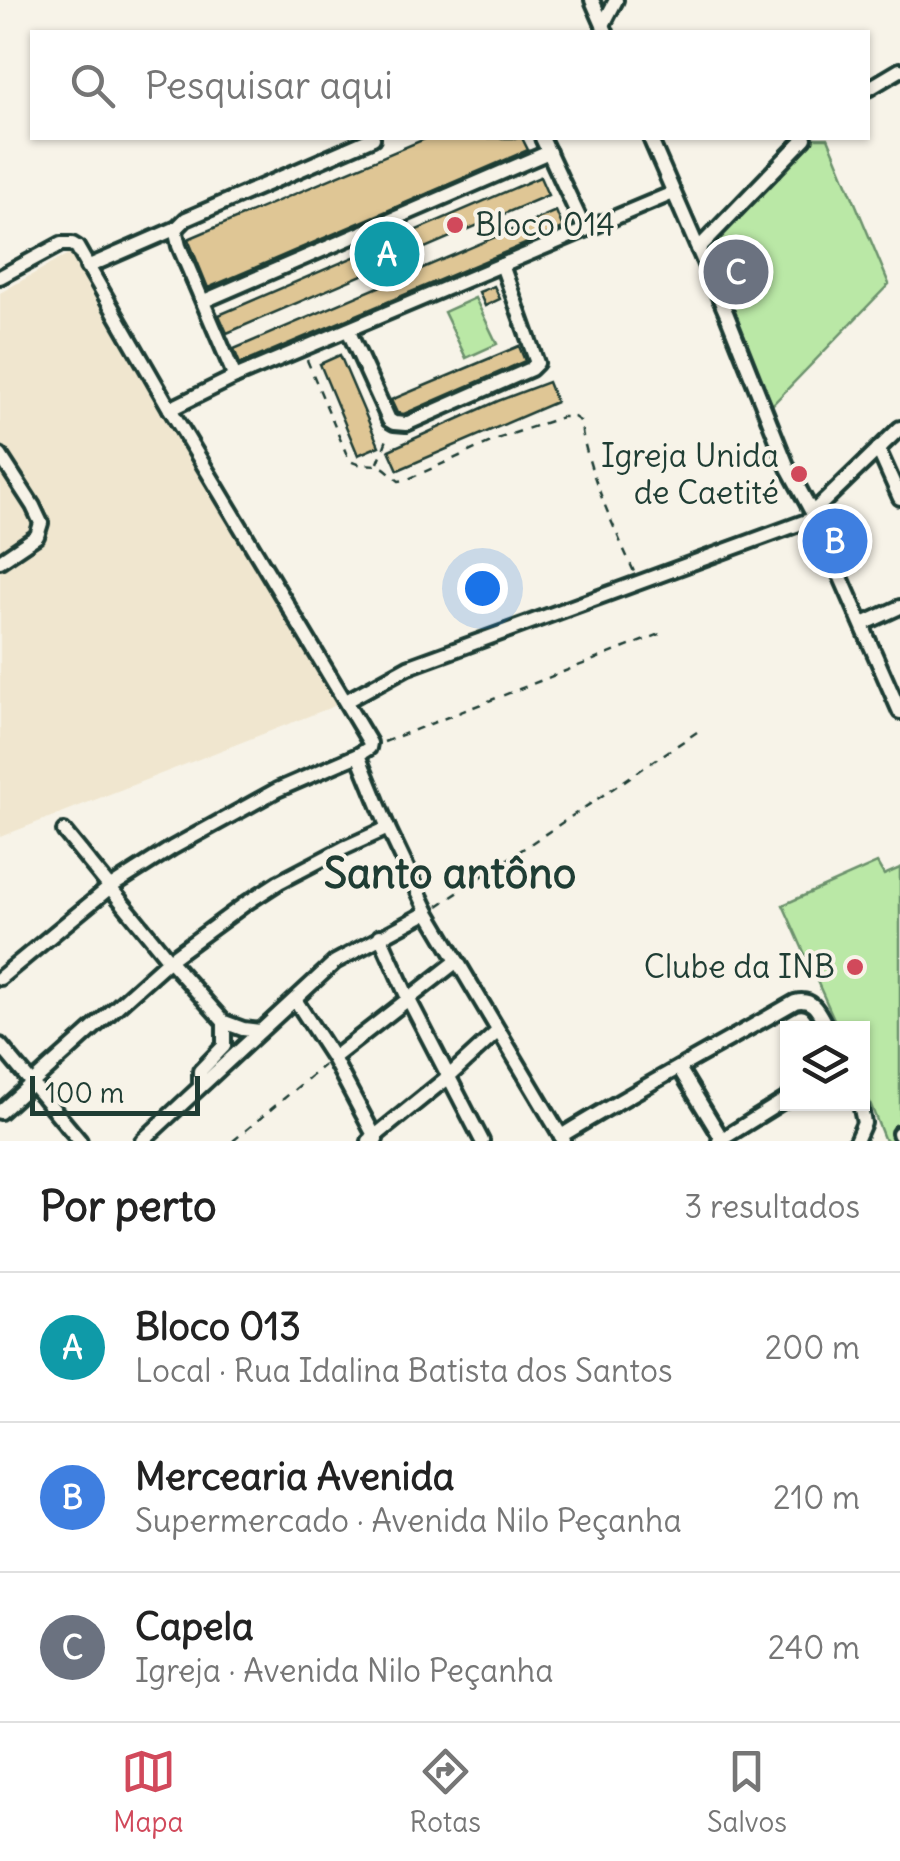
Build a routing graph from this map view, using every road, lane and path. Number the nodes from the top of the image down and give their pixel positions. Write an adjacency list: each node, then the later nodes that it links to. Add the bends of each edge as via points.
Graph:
1 (592, 0): 3 (street)
2 (616, 0): 3 (street)
3 (604, 30)
4 (900, 70): 5 (street)
5 (870, 88)
6 (367, 140): 12 (street)
7 (543, 140): 10 (street)
8 (651, 140): 11 (street)
9 (803, 140): 14 (street)
10 (550, 152): 13 (street); 18 (street)
11 (674, 193): 13 (street); 14 (street)
12 (177, 228): 16 (street); 18 (street)
13 (586, 230): 15 (street)
14 (698, 249): 29 (street)
15 (502, 265): 19 (street); 23 (street, via 537,364)
16 (88, 267): 17 (street, via 77,247 61,244); 22 (street)
17 (0, 277)
18 (204, 302): 21 (street)
19 (348, 330): 20 (street); 23 (street)
20 (303, 349): 21 (street); 27 (path, via 349,460)
21 (236, 377): 22 (street)
22 (170, 409): 35 (street)
23 (394, 424): 27 (path)
24 (900, 428): 25 (street)
25 (878, 449): 28 (street); 29 (street)
26 (0, 455): 30 (street, via 41,523 37,536)
27 (377, 465): 31 (path, via 404,480 500,438 574,417)
28 (900, 498)
29 (813, 516): 31 (street); 33 (street)
30 (0, 560)
31 (638, 583): 35 (street, via 408,667)
32 (900, 608): 33 (street)
33 (863, 624): 36 (street)
34 (660, 634): 38 (path)
35 (346, 701): 38 (street, via 370,740)
36 (900, 712)
37 (700, 730): 42 (path)
38 (363, 751): 39 (street); 41 (street, via 277,790)
39 (388, 828): 42 (street); 44 (street, via 279,882)
40 (64, 830): 41 (street)
41 (109, 888): 44 (street); 46 (street)
42 (428, 912): 43 (street); 45 (street)
43 (380, 936): 47 (street); 48 (street, via 336,962)
44 (170, 960): 50 (street); 57 (street)
45 (457, 962): 47 (street); 52 (street)
46 (0, 978)
47 (408, 998): 54 (street); 56 (street)
48 (296, 1001): 51 (street); 54 (street)
49 (823, 1021): 55 (street, via 816,1007 801,1001)
50 (224, 1022): 51 (street); 58 (street, via 224,1046 200,1071)
51 (260, 1031): 58 (street)
52 (498, 1031): 56 (street); 62 (street)
53 (0, 1045): 57 (street)
54 (332, 1058): 63 (street); 67 (path)
55 (679, 1068): 62 (street); 64 (street)
56 (448, 1077): 63 (street); 68 (street)
57 (32, 1082): 61 (street); 65 (street)
58 (200, 1086): 66 (street)
59 (780, 1103): 64 (street)
60 (862, 1111): 69 (street)
61 (0, 1112)
62 (563, 1138)
63 (374, 1139)
64 (721, 1140)
65 (80, 1141)
66 (142, 1141)
67 (233, 1141)
68 (482, 1141)
69 (856, 1141)

